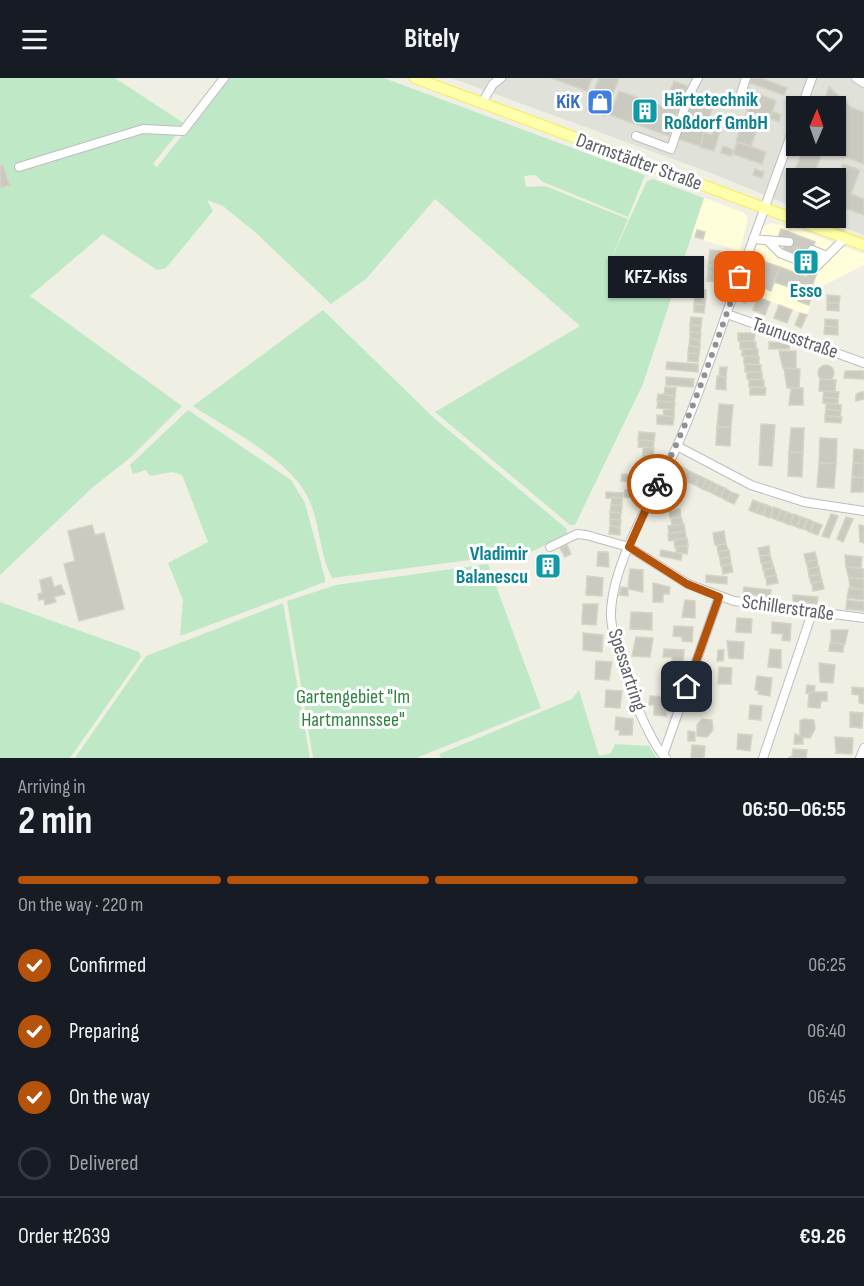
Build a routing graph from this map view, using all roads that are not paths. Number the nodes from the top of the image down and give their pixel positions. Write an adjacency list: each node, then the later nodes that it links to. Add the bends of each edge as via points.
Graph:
1 (224, 78): 14 (street, via 183,131 143,129)
2 (415, 78): 11 (main road, Darmstädter Straße)
3 (501, 78): 11 (street)
4 (698, 78): 12 (street, via 671,148)
5 (746, 78): 9 (street)
6 (812, 78): 10 (street)
7 (856, 78): 8 (street)
8 (864, 83)
9 (741, 94)
10 (806, 96)
11 (482, 103): 15 (main road, Darmstädter Straße)
12 (636, 136)
13 (786, 149): 15 (street, Spessartring)
14 (19, 167)
15 (765, 208): 16 (street, Spessartring); 17 (main road, Darmstädter Straße)
16 (753, 239): 18 (street); 25 (street, Spessartring)
17 (848, 239): 20 (main road, Darmstädter Straße); 22 (street)
18 (769, 242): 19 (street); 23 (street, via 780,253)
19 (789, 242)
20 (864, 245)
21 (812, 250): 22 (street)
22 (827, 256): 24 (street, via 816,267)
23 (800, 261)
24 (811, 265)
25 (727, 314): 26 (street, Taunusstraße); 27 (street, Spessartring)
26 (864, 363)
27 (677, 446): 28 (street, via 751,485 804,502); 30 (street, Spessartring)
28 (864, 511)
29 (550, 547): 30 (street, Schillerstraße, via 577,534)
30 (629, 547): 31 (street, Schillerstraße, via 687,584); 35 (street, Spessartring, via 614,592 612,626 641,715 652,740)
31 (719, 597): 32 (street, Schillerstraße); 35 (street)
32 (812, 613): 33 (street, Schillerstraße); 36 (street)
33 (864, 618)
34 (864, 748): 37 (street)
35 (665, 756)
36 (763, 758)
37 (860, 758)

